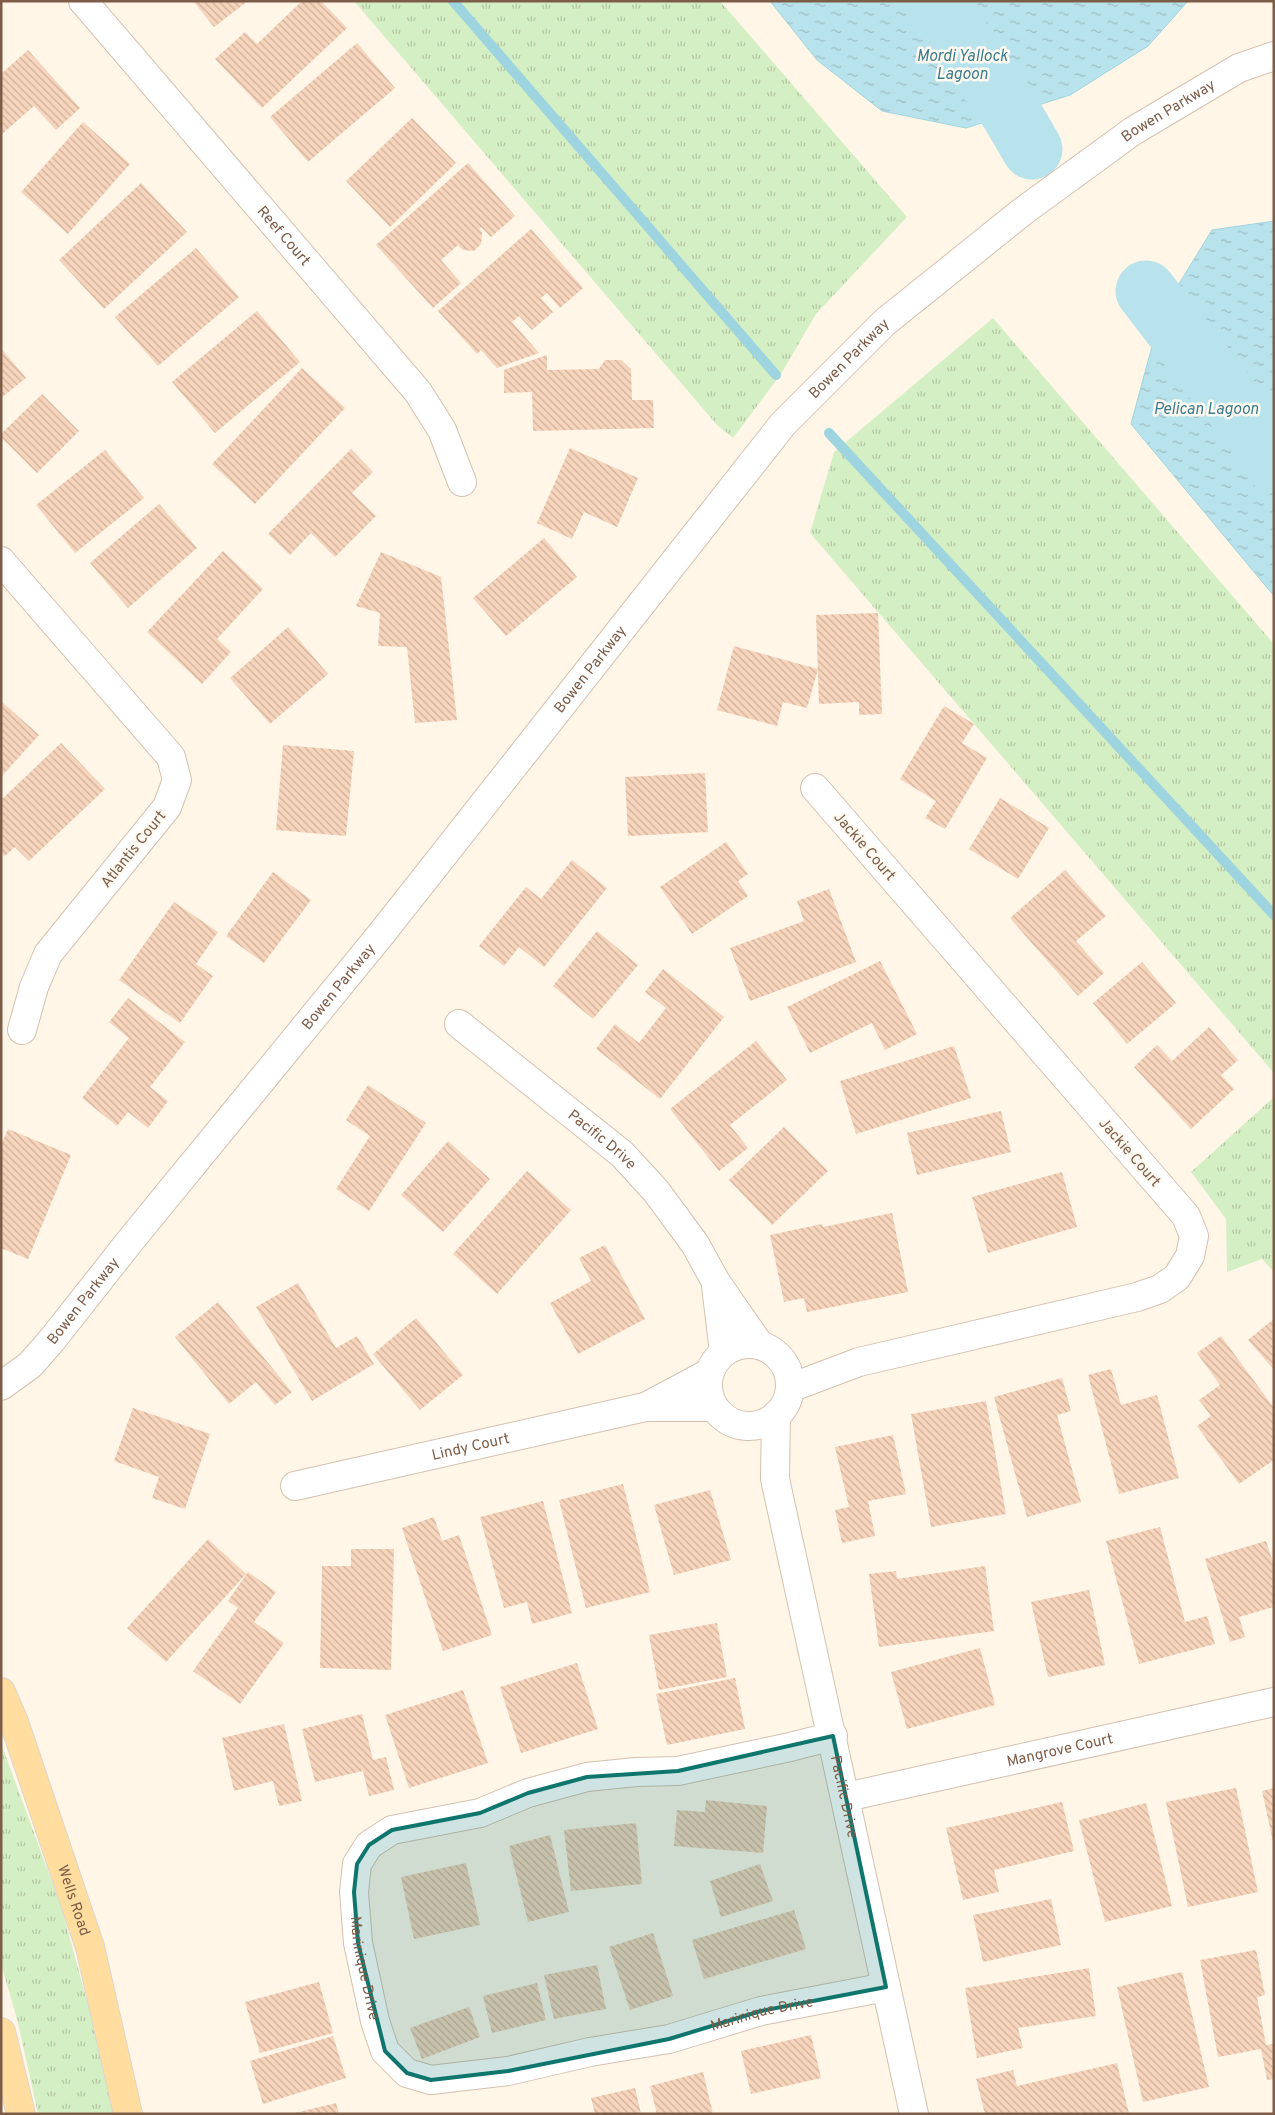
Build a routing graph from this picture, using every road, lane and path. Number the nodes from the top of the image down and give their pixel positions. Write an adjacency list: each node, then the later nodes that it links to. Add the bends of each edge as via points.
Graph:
1 (83, 1): 3 (street, Reef Court, via 418,392 442,430)
2 (1274, 56): 12 (street, Bowen Parkway, via 1239,68 1133,132 1022,212 885,322 783,424 382,933 52,1340 30,1366)
3 (462, 482)
4 (1, 561): 7 (street, Atlantis Court, via 171,757 177,780 167,807 48,954)
5 (815, 788): 11 (street, Jackie Court, via 1186,1216 1194,1236 1190,1256 1177,1277 1160,1289 1137,1297 859,1362)
6 (459, 1024): 8 (street, Pacific Drive, via 622,1154 656,1191)
7 (22, 1030)
8 (716, 1282): 9 (street, Pacific Drive); 10 (street, Pacific Drive)
9 (759, 1344): 10 (street, via 735,1346); 11 (street, via 768,1349)
10 (717, 1362): 13 (street, Lindy Court); 14 (street, via 708,1385)
11 (787, 1375): 15 (street, via 783,1408)
12 (1, 1386)
13 (645, 1407): 14 (street, Lindy Court); 18 (street, Lindy Court)
14 (714, 1407): 16 (street, via 733,1423)
15 (776, 1415): 16 (street, via 767,1422); 17 (street, Pacific Drive)
16 (745, 1426): 17 (street, Pacific Drive)
17 (775, 1479): 21 (street, Pacific Drive)
18 (295, 1486)
19 (1, 1692): 26 (main road, Wells Road, via 90,1947)
20 (1274, 1702): 22 (street, Mangrove Court)
21 (833, 1736): 22 (street, Pacific Drive); 23 (street, Marinique Drive, via 678,1771 587,1777 528,1793 480,1813 392,1830 369,1845 356,1864 354,1892 358,1942 385,2051 407,2073 431,2080 508,2071 590,2052 669,2039 761,2011)
22 (846, 1797): 23 (street, Pacific Drive)
23 (886, 1987): 27 (street, Pacific Drive)
24 (1, 2032): 25 (main road)
25 (20, 2114)
26 (128, 2114)
27 (914, 2114)

